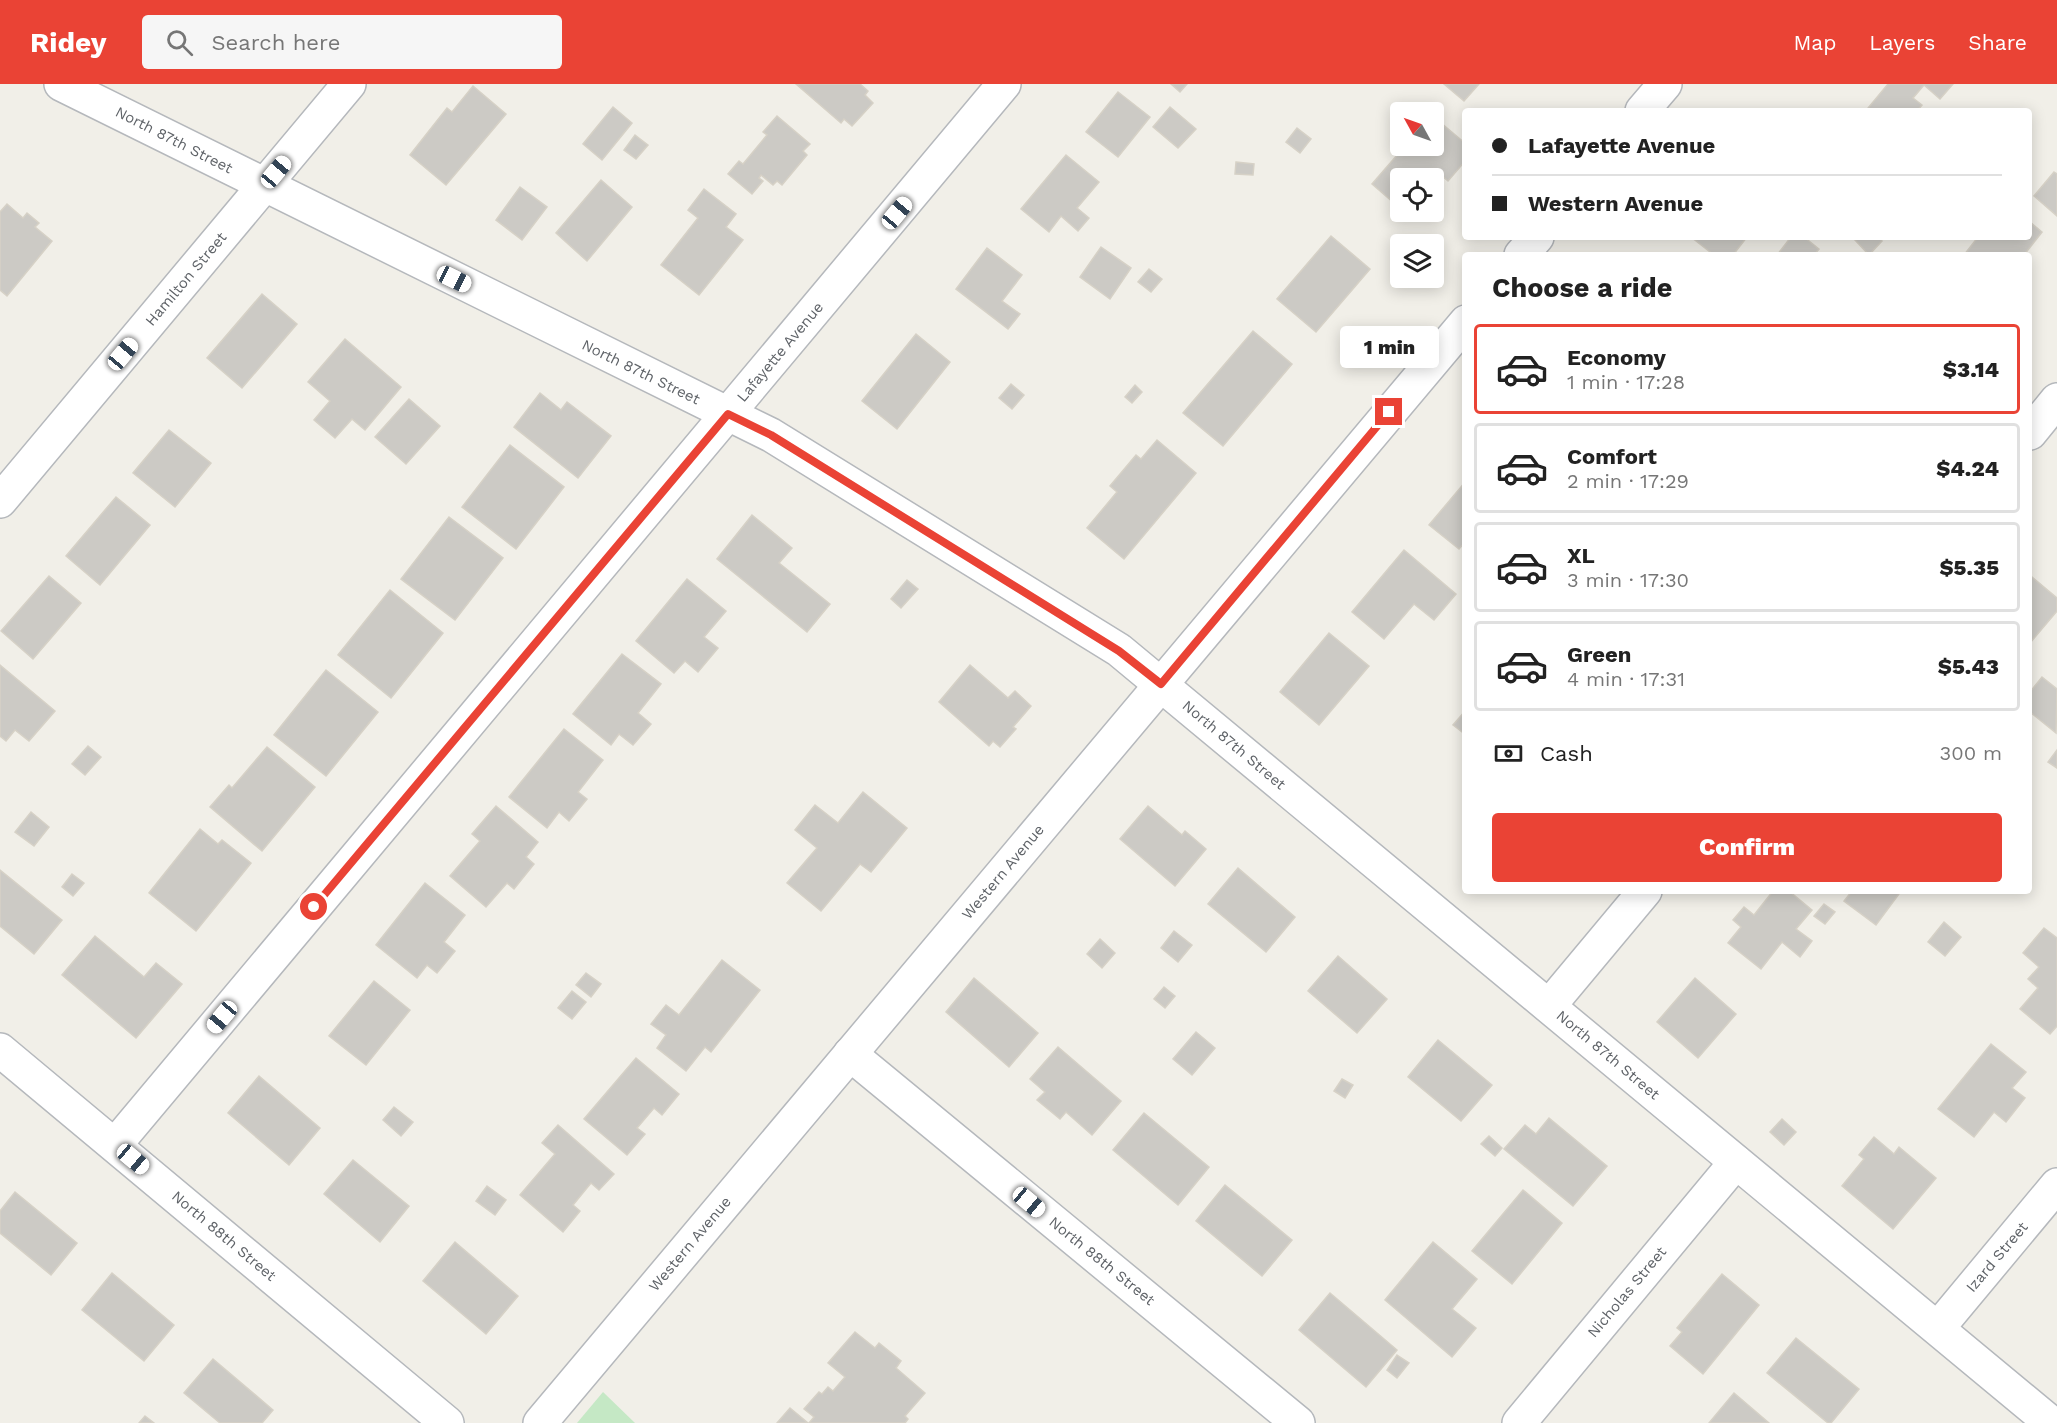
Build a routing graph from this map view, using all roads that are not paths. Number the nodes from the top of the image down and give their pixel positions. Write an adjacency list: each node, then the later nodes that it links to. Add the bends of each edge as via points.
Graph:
1 (61, 84): 6 (street, North 87th Street)
2 (349, 84): 6 (street, Hamilton Street)
3 (1004, 84): 11 (street, Lafayette Avenue)
4 (1665, 84): 5 (street)
5 (1645, 108)
6 (264, 186): 11 (street, North 87th Street); 13 (street, Hamilton Street)
7 (1534, 240): 8 (street)
8 (1524, 252)
9 (1462, 327): 14 (street, Western Avenue)
10 (2057, 400): 12 (street)
11 (728, 414): 14 (street, North 87th Street, via 771,435 1119,651); 19 (street, Lafayette Avenue)
12 (2032, 430)
13 (0, 501)
14 (1161, 684): 16 (street, North 87th Street); 18 (street, Western Avenue)
15 (1642, 894): 16 (street)
16 (1549, 1006): 20 (street, North 87th Street)
17 (0, 1050): 19 (street, North 88th Street)
18 (850, 1054): 24 (street, Western Avenue); 25 (street, North 88th Street)
19 (115, 1145): 23 (street, North 88th Street)
20 (1736, 1162): 22 (street, North 87th Street); 26 (street, Nicholas Street)
21 (2057, 1185): 22 (street, Izard Street)
22 (1938, 1328): 27 (street, North 87th Street)
23 (447, 1423)
24 (540, 1423)
25 (1298, 1423)
26 (1519, 1423)
27 (2051, 1423)

